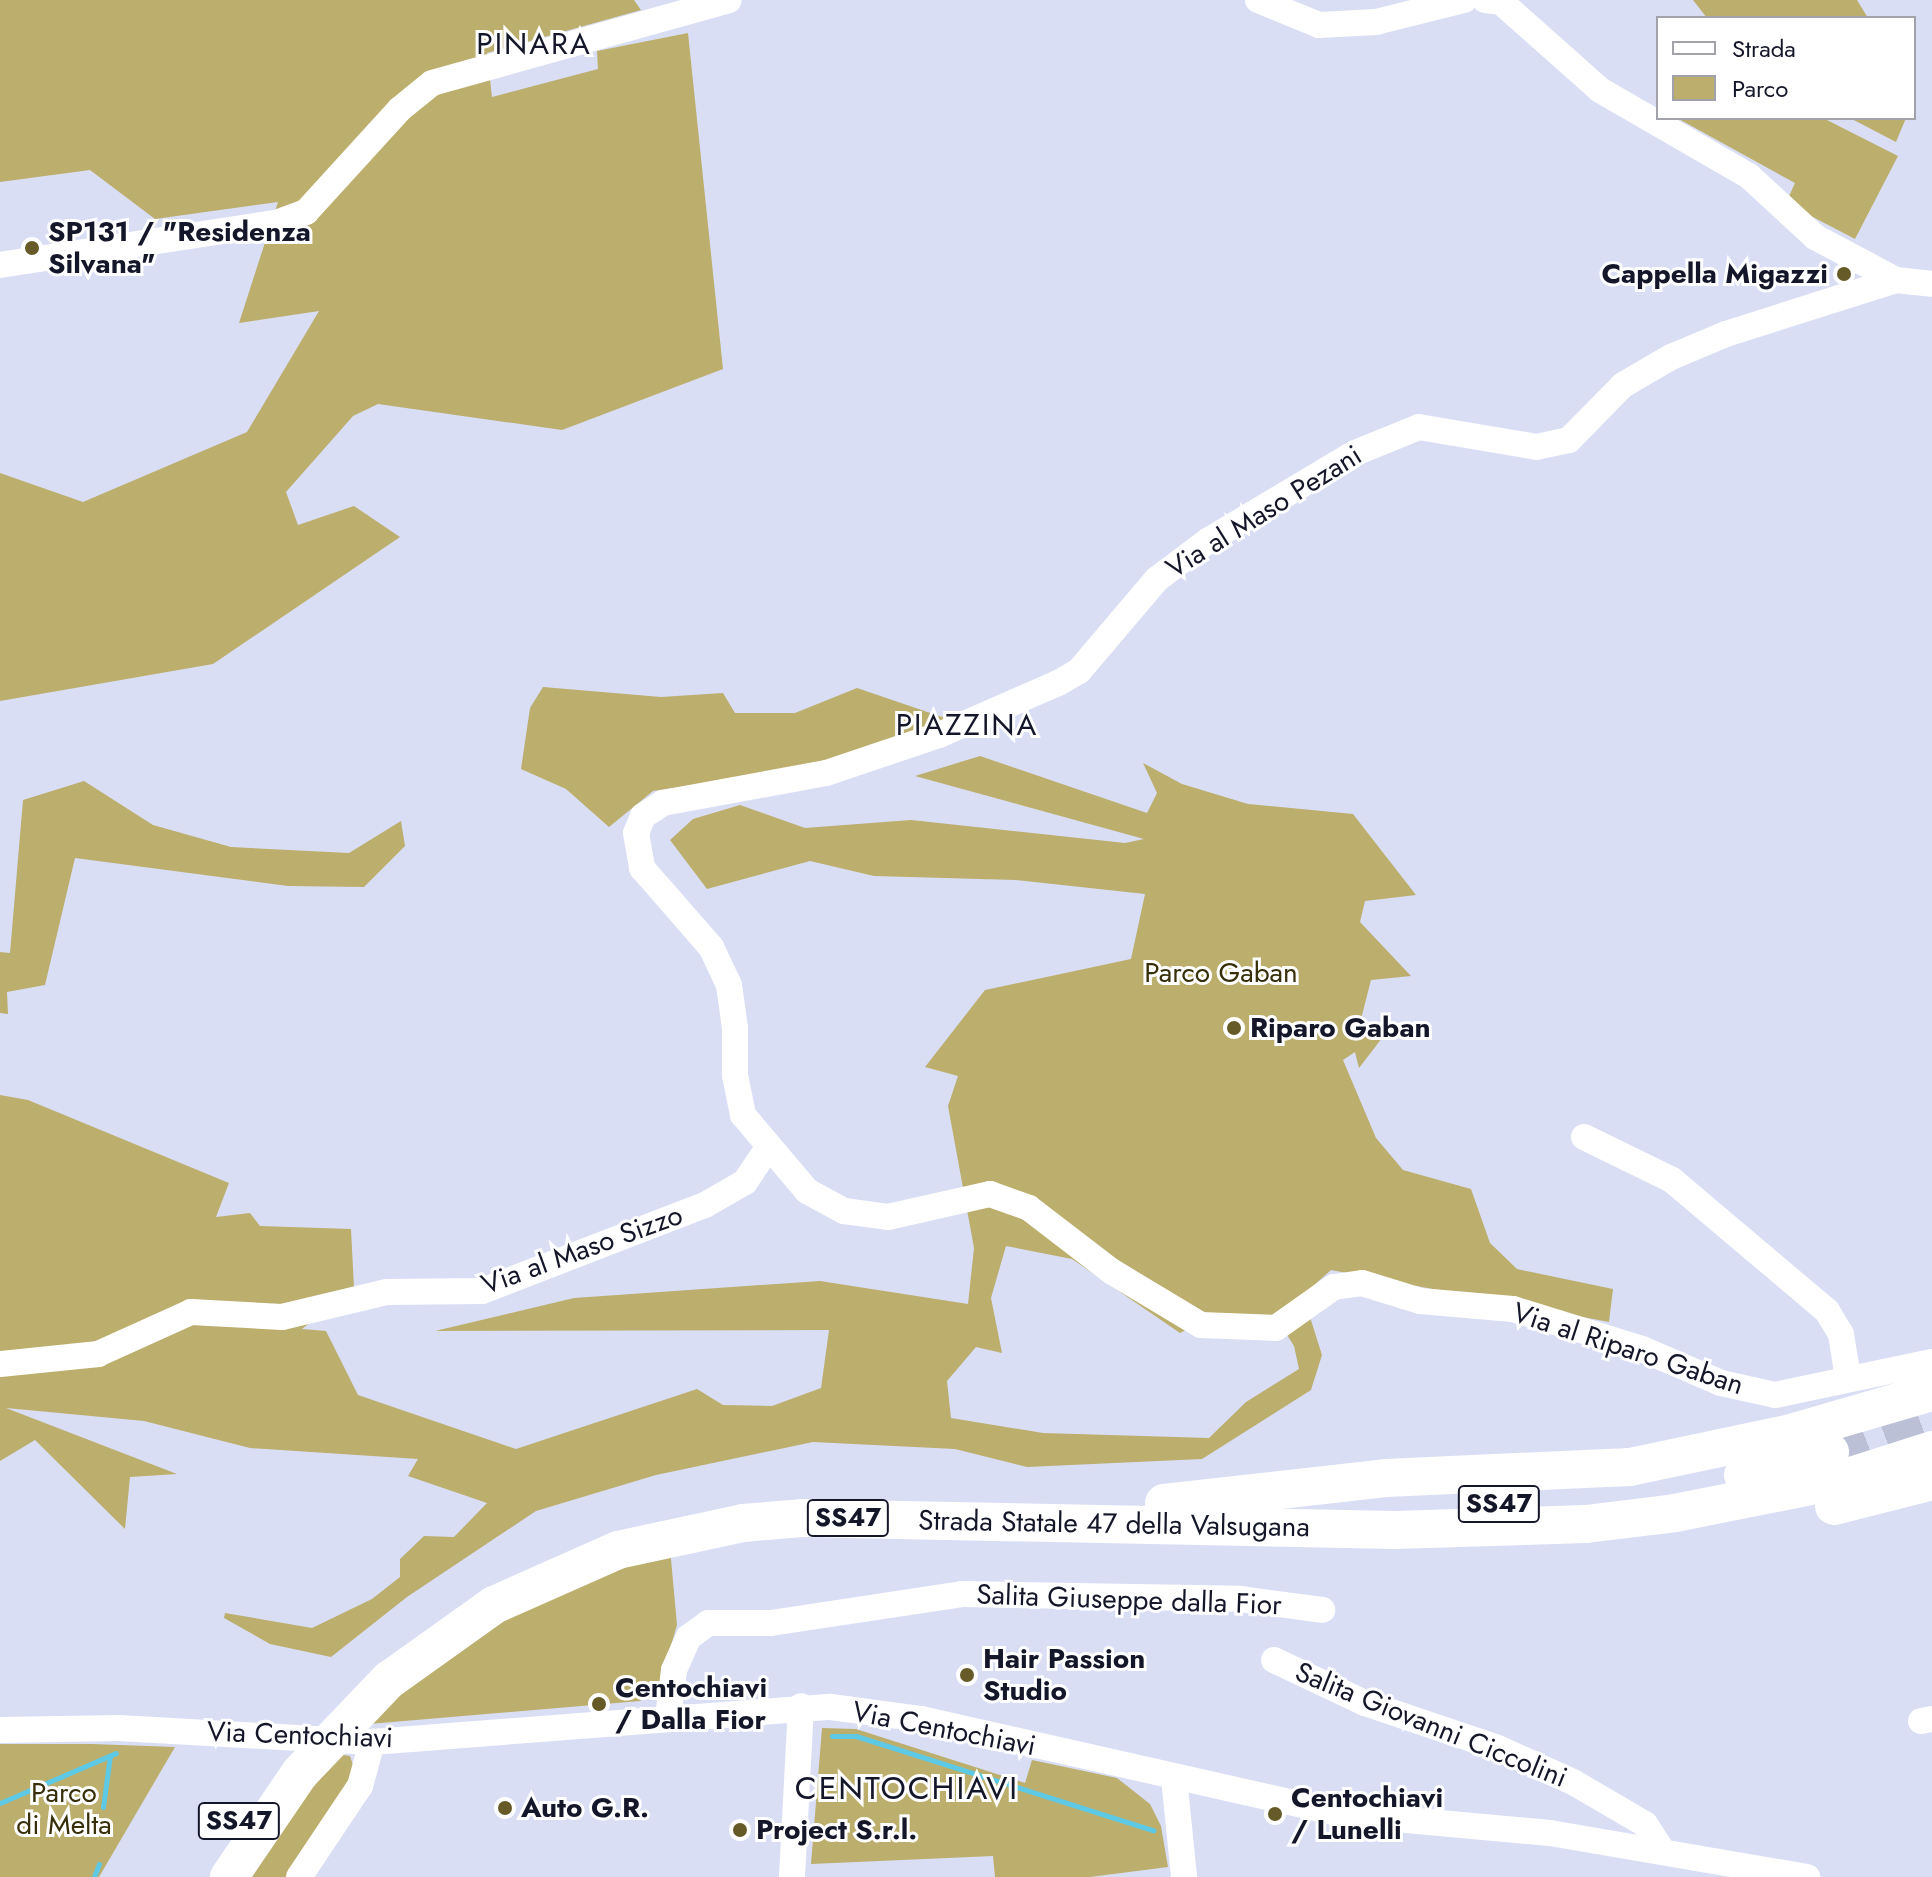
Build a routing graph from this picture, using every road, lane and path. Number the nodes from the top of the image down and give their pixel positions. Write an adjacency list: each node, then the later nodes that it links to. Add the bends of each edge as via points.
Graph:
1 (729, 0): 5 (street, via 432,83 400,109 306,212 276,223)
2 (1258, 0): 3 (street, via 1319,25 1376,22)
3 (1464, 0)
4 (1485, 0): 6 (street, via 1501,2 1600,90 1749,176 1815,237)
5 (0, 265)
6 (1896, 280): 7 (street); 9 (street, Via al Maso Pezani, via 1671,357 1623,385 1569,440 1537,447 1419,427 1355,453 1209,540 1157,579 1079,671 1058,683 871,759 759,788 663,803 643,816 636,833 642,868 711,947 729,985 743,1115)
7 (1932, 284)
8 (1584, 1137): 12 (street, via 1672,1180 1827,1311 1841,1334)
9 (767, 1149): 11 (street, Via al Maso Sizzo, via 745,1182 705,1205 482,1291 387,1292 282,1317 191,1312 98,1354); 12 (street, Via al Riparo Gaban, via 807,1191 844,1211 888,1217 990,1194 1029,1208 1111,1271 1201,1325 1276,1328 1334,1287 1362,1283 1420,1301 1513,1309 1642,1349 1721,1383 1775,1395)
10 (1932, 1362): 12 (street, Via al Riparo Gaban)
11 (0, 1364)
12 (1848, 1378)
13 (1932, 1392): 17 (highway, via 1791,1433 1630,1467 1386,1478)
14 (1932, 1450): 18 (highway, Strada Statale 47 della Valsugana / SS47, via 1832,1482 1675,1513 1570,1525)
15 (1830, 1452): 17 (highway, Strada Statale 47 della Valsugana / SS47, via 1707,1482 1528,1502 1326,1508)
16 (1932, 1481): 18 (highway, via 1809,1512 1617,1537 1456,1542)
17 (1164, 1503): 23 (highway, Strada Statale 47 della Valsugana / SS47, via 833,1496 682,1511 615,1528 488,1582 413,1630)
18 (1395, 1530): 23 (highway, Strada Statale 47 della Valsugana / SS47, via 858,1518 743,1523 618,1550 555,1574 494,1605 423,1653)
19 (1322, 1610): 22 (street, Salita Giuseppe dalla Fior, via 1240,1599 962,1594 771,1623 708,1623 689,1637 674,1670)
20 (1274, 1660): 27 (street, Salita Giovanni Ciccolini, via 1365,1703 1498,1748 1573,1782 1645,1824)
21 (801, 1706): 22 (street, Via Centochiavi); 26 (street, Via Centochiavi, via 921,1719); 32 (street)
22 (668, 1717): 23 (street, Via Centochiavi)
23 (352, 1720): 24 (street, Via Centochiavi); 25 (highway, Strada Statale 47 della Valsugana / SS47); 31 (street, via 360,1786)
24 (0, 1730)
25 (288, 1770): 29 (highway, Strada Statale 47 della Valsugana / SS47); 30 (highway, Strada Statale 47 della Valsugana / SS47)
26 (1174, 1778): 27 (street, Via Centochiavi, via 1371,1819 1550,1833); 33 (street)
27 (1680, 1861): 28 (street, Via Centochiavi)
28 (1743, 1871): 34 (street, Via Centochiavi)
29 (233, 1872)
30 (203, 1877)
31 (299, 1877)
32 (792, 1877)
33 (1184, 1877)
34 (1807, 1877)

